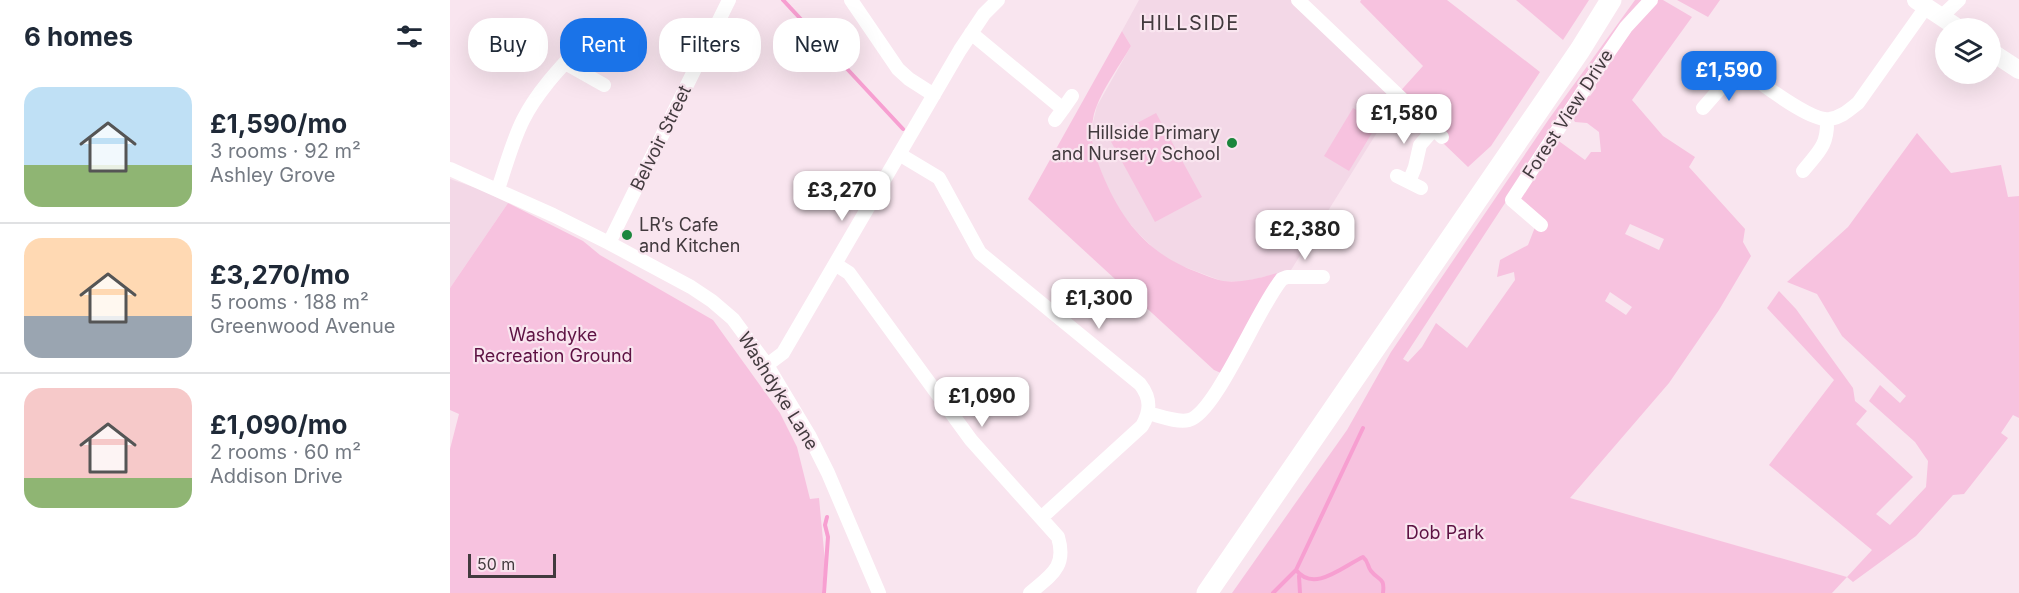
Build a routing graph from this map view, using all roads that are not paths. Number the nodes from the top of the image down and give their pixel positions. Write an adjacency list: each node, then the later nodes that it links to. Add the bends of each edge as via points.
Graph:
1 (729, 0): 28 (street, Belvoir Street)
2 (850, 0): 18 (street, via 898,69)
3 (998, 0): 11 (street)
4 (1298, 0): 25 (street, via 1438,133 1420,145)
5 (1611, 0): 12 (main road)
6 (1622, 0): 12 (main road)
7 (1651, 0): 27 (street, Forest View Drive, via 1626,27 1512,201)
8 (1959, 0): 10 (street)
9 (1921, 3): 10 (street); 21 (street, via 1857,102 1844,115)
10 (1941, 17)
11 (971, 33): 18 (street); 19 (street, via 1059,115)
12 (1580, 50): 36 (main road)
13 (2001, 58): 15 (street)
14 (560, 69): 26 (street, via 524,117)
15 (2019, 70)
16 (581, 72): 17 (street)
17 (604, 85)
18 (934, 95): 22 (street)
19 (1072, 96)
20 (1703, 108): 21 (street, via 1741,69 1807,114)
21 (1827, 120): 24 (street, via 1828,136)
22 (899, 154): 29 (street); 32 (street, via 939,178 980,253 1140,384)
23 (450, 168): 26 (street, Washdyke Lane)
24 (1803, 171)
25 (1409, 182)
26 (498, 189): 28 (street, Washdyke Lane)
27 (1541, 225)
28 (609, 243): 31 (street, Washdyke Lane, via 712,302 733,319)
29 (835, 264): 31 (street, via 783,353); 33 (street, via 849,273 971,440)
30 (1323, 277): 32 (street, via 1287,277 1278,284 1198,416 1182,421)
31 (767, 365): 34 (street, Washdyke Lane, via 828,473)
32 (1155, 415): 33 (street)
33 (1041, 518): 35 (street, via 1058,537 1062,549 1056,571)
34 (879, 593)
35 (1030, 593)
36 (1207, 593)

